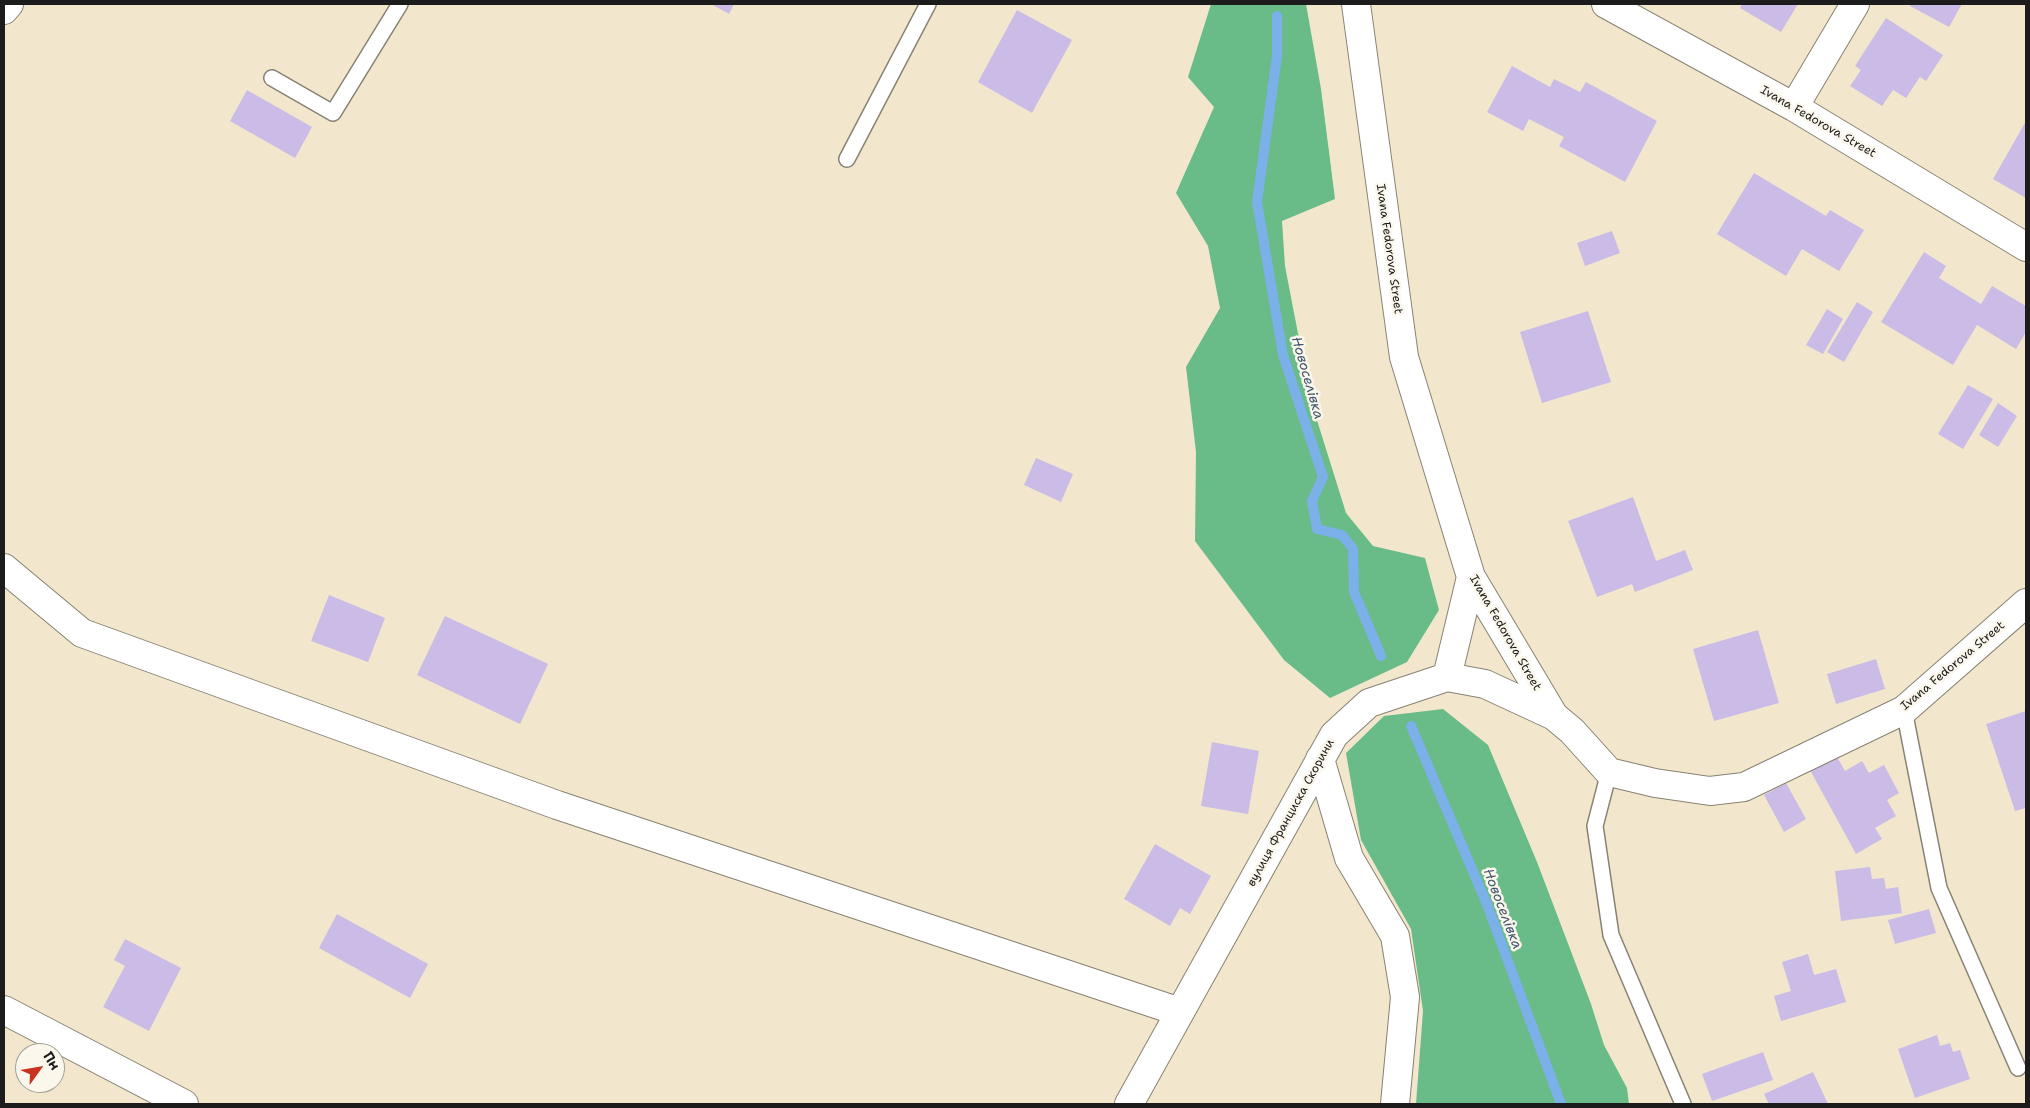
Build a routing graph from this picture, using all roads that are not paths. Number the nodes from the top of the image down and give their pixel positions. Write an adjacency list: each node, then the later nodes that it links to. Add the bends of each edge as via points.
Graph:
1 (9, 4): 7 (street)
2 (400, 4): 8 (lane, via 333,113)
3 (928, 4): 10 (lane)
4 (1356, 4): 13 (street, Ivana Fedorova Street, via 1404,357)
5 (1606, 4): 9 (street, Ivana Fedorova Street)
6 (1855, 4): 9 (street)
7 (4, 10)
8 (272, 78)
9 (1794, 107): 11 (street, Ivana Fedorova Street)
10 (847, 159)
11 (2026, 247)
12 (4, 568): 21 (street, via 82,633 557,805)
13 (1470, 578): 15 (street); 17 (street, Ivana Fedorova Street)
14 (2026, 603): 16 (street, Ivana Fedorova Street)
15 (1447, 677): 17 (street, вулиця Франциска Скорини, via 1485,684); 18 (street, вулиця Франциска Скорини, via 1369,703 1334,735)
16 (1904, 710): 19 (street, Ivana Fedorova Street, via 1744,787 1710,790 1655,783); 22 (lane, via 1939,888)
17 (1554, 716): 19 (street, Ivana Fedorova Street, via 1572,731)
18 (1320, 759): 21 (street, вулиця Франциска Скорини); 25 (street, via 1349,858 1395,936 1405,996)
19 (1608, 772): 26 (lane, via 1596,826 1611,935)
20 (4, 1010): 23 (street)
21 (1180, 1012): 24 (street, вулиця Франциска Скорини)
22 (2018, 1068)
23 (184, 1104)
24 (1129, 1104)
25 (1395, 1104)
26 (1683, 1104)

